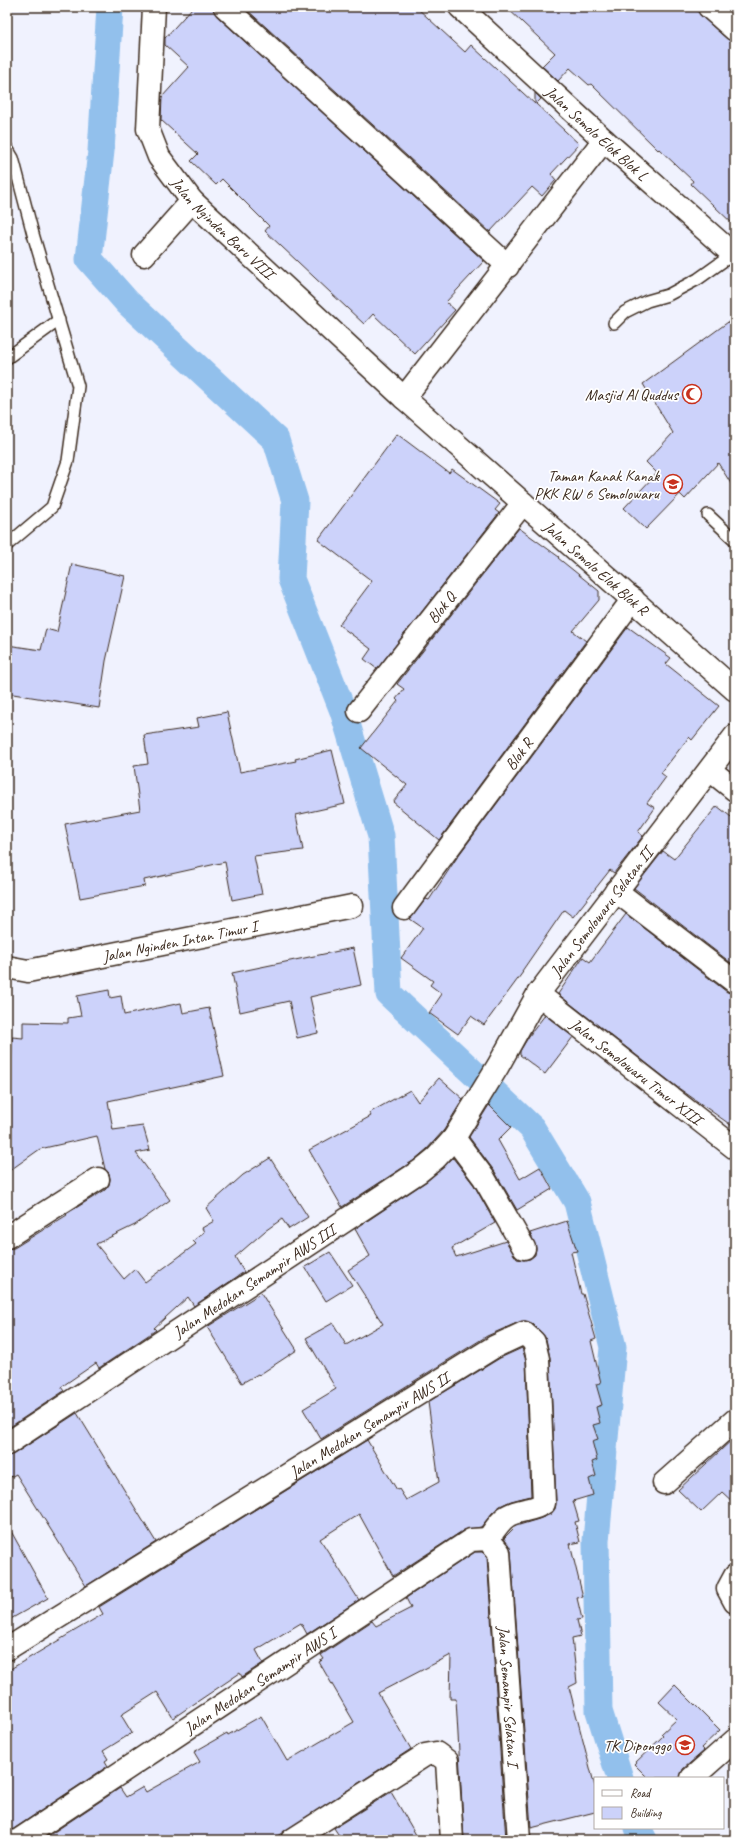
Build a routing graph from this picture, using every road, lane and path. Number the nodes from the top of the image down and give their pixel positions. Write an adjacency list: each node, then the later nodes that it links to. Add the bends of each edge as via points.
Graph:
1 (154, 7): 8 (street, Jalan Nginden Baru VIII, via 148,129 159,157)
2 (225, 7): 11 (street)
3 (460, 7): 6 (street, Jalan Semolo Elok Blok L)
4 (709, 7): 5 (street)
5 (735, 30)
6 (604, 140): 10 (street, Jalan Semolo Elok Blok L); 11 (street)
7 (7, 148): 12 (lane, via 13,158)
8 (192, 201): 9 (street); 15 (street, Jalan Nginden Baru VIII)
9 (144, 255)
10 (734, 255): 13 (lane, via 668,295 647,301 625,312)
11 (508, 266): 15 (street)
12 (58, 320): 14 (lane); 19 (lane, via 78,386 68,461 52,507)
13 (614, 323)
14 (7, 358)
15 (404, 398): 16 (street, Jalan Semolo Elok Blok R)
16 (523, 503): 20 (street, Jalan Semolo Elok Blok R); 22 (street, Blok Q)
17 (708, 515): 18 (lane)
18 (735, 540)
19 (7, 545)
20 (633, 599): 21 (street, Jalan Semolo Elok Blok R); 28 (street, Blok R)
21 (735, 690)
22 (359, 711)
23 (735, 736): 24 (street, Jalan Semolowaru Selatan II)
24 (710, 770): 25 (street); 26 (street, Jalan Semolowaru Selatan II)
25 (735, 790)
26 (616, 891): 30 (street); 31 (street, Jalan Semolowaru Selatan II)
27 (352, 906): 29 (street, Jalan Nginden Intan Timur I, via 28,971)
28 (404, 908)
29 (7, 967)
30 (735, 982)
31 (538, 994): 32 (street, Jalan Semolowaru Selatan II); 34 (street, Jalan Semolowaru Timur XIII)
32 (480, 1096): 33 (street, Jalan Medokan Semampir AWS III)
33 (454, 1138): 37 (street, via 484,1178); 39 (street, Jalan Medokan Semampir AWS III, via 420,1171)
34 (735, 1148)
35 (98, 1179): 36 (street)
36 (7, 1237)
37 (524, 1248)
38 (735, 1420): 40 (street)
39 (7, 1444)
40 (664, 1483)
41 (494, 1546): 42 (street, Jalan Medokan Semampir AWS II, via 506,1517 544,1504 538,1359 534,1342 524,1333 494,1347); 45 (street, Jalan Medokan Semampir AWS I, via 471,1540); 48 (street, Jalan Semampir Selatan I)
42 (7, 1649)
43 (735, 1740): 44 (street)
44 (693, 1777)
45 (19, 1840)
46 (292, 1840): 47 (street, via 425,1755 436,1753 447,1761)
47 (452, 1840)
48 (519, 1840)

